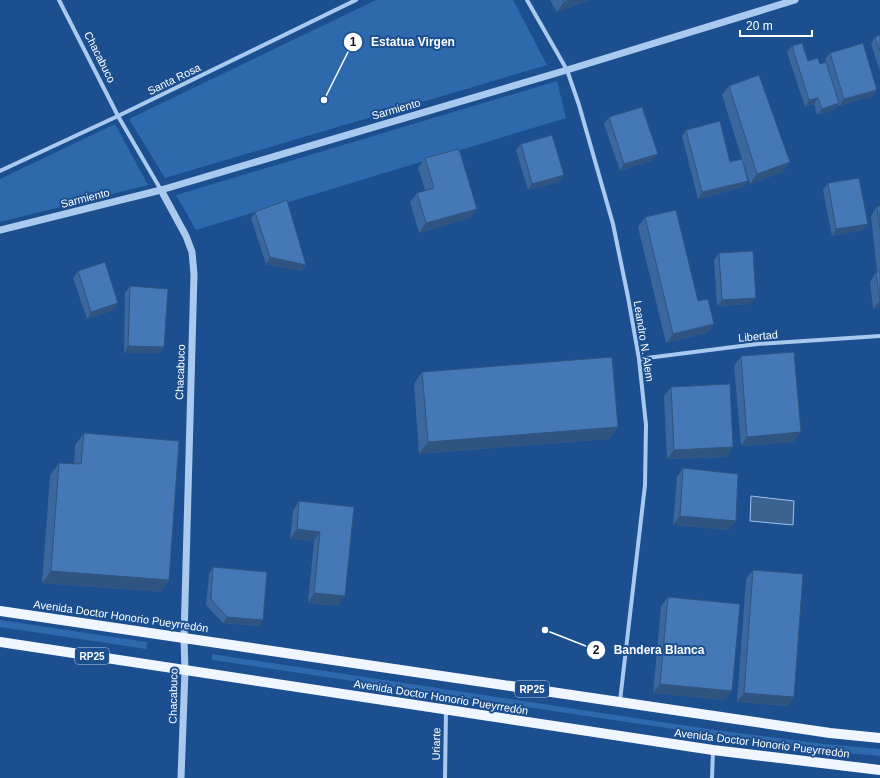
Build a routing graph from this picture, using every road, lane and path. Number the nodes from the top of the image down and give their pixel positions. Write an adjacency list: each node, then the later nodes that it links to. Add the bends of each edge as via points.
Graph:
1 (58, 0): 6 (street, Chacabuco)
2 (356, 0): 6 (street, Santa Rosa)
3 (527, 0): 5 (street, Leandro N. Alem)
4 (795, 0): 5 (street, Sarmiento)
5 (567, 70): 8 (street, Sarmiento); 11 (street, Leandro N. Alem, via 613,224)
6 (118, 116): 7 (street, Santa Rosa); 8 (street, Chacabuco)
7 (0, 171)
8 (161, 190): 9 (street, Sarmiento); 13 (street, Chacabuco, via 186,236 192,252 194,274)
9 (0, 230)
10 (880, 336): 11 (street, Libertad, via 757,344)
11 (639, 359): 16 (street, Leandro N. Alem, via 646,425 645,485)
12 (0, 611): 13 (main road, Avenida Doctor Honorio Pueyrredón / RP25)
13 (184, 638): 15 (street, Chacabuco); 16 (main road, Avenida Doctor Honorio Pueyrredón / RP25)
14 (0, 642): 15 (main road, Avenida Doctor Honorio Pueyrredón / RP25)
15 (185, 671): 17 (main road, Avenida Doctor Honorio Pueyrredón / RP25); 21 (street, Chacabuco)
16 (620, 702): 18 (main road, Avenida Doctor Honorio Pueyrredón / RP25)
17 (446, 710): 19 (main road, Avenida Doctor Honorio Pueyrredón / RP25); 22 (street, Uriarte)
18 (880, 738)
19 (713, 750): 20 (main road, Avenida Doctor Honorio Pueyrredón / RP25); 23 (street)
20 (880, 770)
21 (181, 778)
22 (444, 778)
23 (712, 778)

